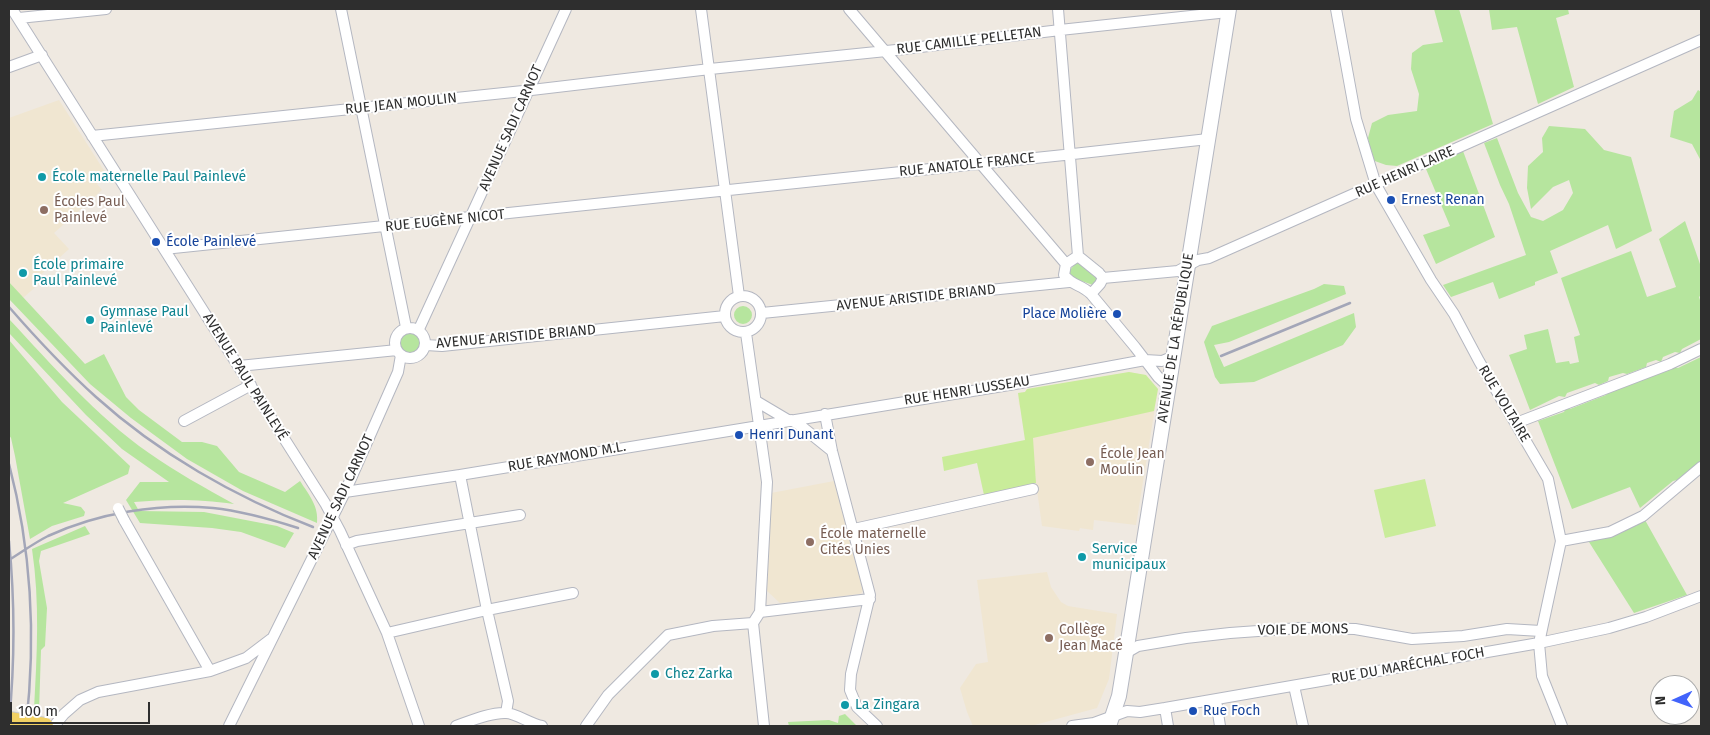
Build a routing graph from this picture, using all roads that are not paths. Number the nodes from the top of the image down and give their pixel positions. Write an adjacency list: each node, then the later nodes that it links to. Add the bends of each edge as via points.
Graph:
1 (12, 9): 10 (street, AVENUE PAUL PAINLEVÉ)
2 (106, 9): 10 (street)
3 (341, 9): 18 (street)
4 (566, 9): 17 (street, AVENUE SADI CARNOT)
5 (701, 9): 16 (street)
6 (849, 9): 13 (street)
7 (1058, 9): 11 (street)
8 (1336, 9): 23 (street, RUE VOLTAIRE, via 1356,119)
9 (1228, 11): 11 (street, RUE CAMILLE PELLETAN); 20 (main road, AVENUE DE LA RÉPUBLIQUE)
10 (19, 18): 14 (street, AVENUE PAUL PAINLEVÉ)
11 (1060, 30): 13 (street, RUE CAMILLE PELLETAN); 21 (street)
12 (1701, 40): 23 (street, RUE HENRI LAIRE)
13 (884, 51): 16 (street, RUE CAMILLE PELLETAN); 22 (street)
14 (42, 55): 15 (street); 19 (street, AVENUE PAUL PAINLEVÉ)
15 (9, 67)
16 (710, 68): 17 (street, RUE JEAN MOULIN); 24 (street)
17 (529, 90): 18 (street, RUE JEAN MOULIN); 25 (street, AVENUE SADI CARNOT)
18 (362, 108): 19 (street, RUE JEAN MOULIN); 26 (street)
19 (92, 136): 27 (street, AVENUE PAUL PAINLEVÉ)
20 (1208, 139): 21 (street, RUE ANATOLE FRANCE); 30 (main road, AVENUE DE LA RÉPUBLIQUE)
21 (1070, 155): 22 (street, RUE ANATOLE FRANCE); 28 (street)
22 (980, 164): 24 (street, RUE ANATOLE FRANCE); 29 (street)
23 (1376, 185): 30 (street, RUE HENRI LAIRE); 52 (street, RUE VOLTAIRE)
24 (726, 191): 25 (street, RUE EUGÈNE NICOT); 34 (street)
25 (470, 218): 26 (street, RUE EUGÈNE NICOT); 38 (street, AVENUE SADI CARNOT)
26 (386, 226): 27 (street, RUE EUGÈNE NICOT); 37 (street)
27 (164, 249): 45 (street, AVENUE PAUL PAINLEVÉ)
28 (1078, 256): 29 (street); 31 (street)
29 (1066, 264): 32 (street, via 1064,275)
30 (1188, 266): 31 (street, RUE HENRI LAIRE, via 1173,272); 43 (main road, AVENUE DE LA RÉPUBLIQUE)
31 (1102, 278): 33 (street)
32 (1069, 282): 33 (street); 35 (street, AVENUE ARISTIDE BRIAND)
33 (1091, 294): 44 (street)
34 (739, 296): 35 (street, via 754,299); 36 (street, via 730,301)
35 (762, 313): 39 (street, via 759,324)
36 (725, 316): 39 (street, via 734,330); 40 (street, AVENUE ARISTIDE BRIAND, via 442,346)
37 (406, 328): 38 (street); 42 (street, via 396,336)
38 (419, 329): 40 (street)
39 (746, 333): 48 (street)
40 (426, 345): 42 (street, via 414,358)
41 (1701, 349): 52 (street)
42 (399, 353): 45 (street); 58 (street, AVENUE SADI CARNOT, via 398,372)
43 (1174, 356): 44 (street, RUE HENRI LUSSEAU, via 1162,361); 47 (main road, AVENUE DE LA RÉPUBLIQUE)
44 (1145, 360): 47 (street); 49 (street, RUE HENRI LUSSEAU)
45 (239, 366): 46 (street, AVENUE PAUL PAINLEVÉ)
46 (251, 385): 51 (street); 61 (street, AVENUE PAUL PAINLEVÉ)
47 (1169, 387): 76 (main road, AVENUE DE LA RÉPUBLIQUE)
48 (756, 401): 50 (street); 53 (street)
49 (825, 414): 50 (street, RUE HENRI LUSSEAU); 54 (street)
50 (789, 420): 53 (street, RUE RAYMOND M.L.); 54 (street)
51 (184, 421)
52 (1516, 423): 64 (street, RUE VOLTAIRE, via 1548,479)
53 (759, 426): 56 (street, RUE RAYMOND M.L.); 70 (street, via 767,482)
54 (832, 451): 63 (street)
55 (1701, 467): 64 (street, via 1643,516 1610,532)
56 (460, 475): 58 (street, RUE RAYMOND M.L.); 62 (street)
57 (1033, 489): 63 (street)
58 (345, 492): 61 (street, AVENUE SADI CARNOT)
59 (116, 505): 78 (street, bridge)
60 (520, 515): 62 (street)
61 (332, 518): 65 (street, AVENUE PAUL PAINLEVÉ); 74 (street, AVENUE SADI CARNOT)
62 (470, 523): 65 (street); 69 (street)
63 (854, 529): 68 (street)
64 (1561, 542): 72 (street, RUE VOLTAIRE)
65 (346, 545): 73 (street, AVENUE PAUL PAINLEVÉ)
66 (573, 593): 69 (street)
67 (1701, 596): 75 (street, RUE DU MARÉCHAL FOCH, via 1618,626)
68 (870, 600): 70 (street); 95 (street, via 850,686 857,707)
69 (487, 610): 73 (street); 83 (street, via 508,701)
70 (760, 612): 71 (street)
71 (753, 623): 93 (street, via 668,635 608,696); 94 (street)
72 (1541, 631): 75 (street, RUE VOLTAIRE); 76 (street, VOIE DE MONS, via 1507,629 1412,639 1355,629 1300,628 1186,638 1138,646)
73 (387, 633): 90 (street, AVENUE PAUL PAINLEVÉ)
74 (274, 637): 77 (street); 79 (street, AVENUE SADI CARNOT)
75 (1539, 643): 80 (street, RUE DU MARÉCHAL FOCH); 100 (street, RUE VOLTAIRE, via 1542,676)
76 (1126, 653): 85 (main road, AVENUE DE LA RÉPUBLIQUE, via 1119,696)
77 (246, 658): 78 (street); 79 (street)
78 (210, 671): 87 (street, via 98,692 80,700)
79 (258, 673): 88 (street, AVENUE SADI CARNOT); 89 (street, AVENUE SADI CARNOT)
80 (1294, 686): 81 (street, RUE DU MARÉCHAL FOCH); 99 (street)
81 (1216, 700): 82 (street, RUE DU MARÉCHAL FOCH); 98 (street)
82 (1165, 708): 85 (street, RUE DU MARÉCHAL FOCH, via 1127,711); 97 (street)
83 (506, 713): 91 (street); 92 (street)
84 (9, 720): 86 (main road, bridge)
85 (1110, 722): 96 (street, RUE DU MARÉCHAL FOCH)
86 (45, 726)
87 (54, 726)
88 (229, 726)
89 (236, 726)
90 (419, 726)
91 (456, 726)
92 (542, 726)
93 (585, 726)
94 (764, 726)
95 (877, 726)
96 (1072, 726)
97 (1168, 726)
98 (1220, 726)
99 (1303, 726)
100 (1562, 726)

